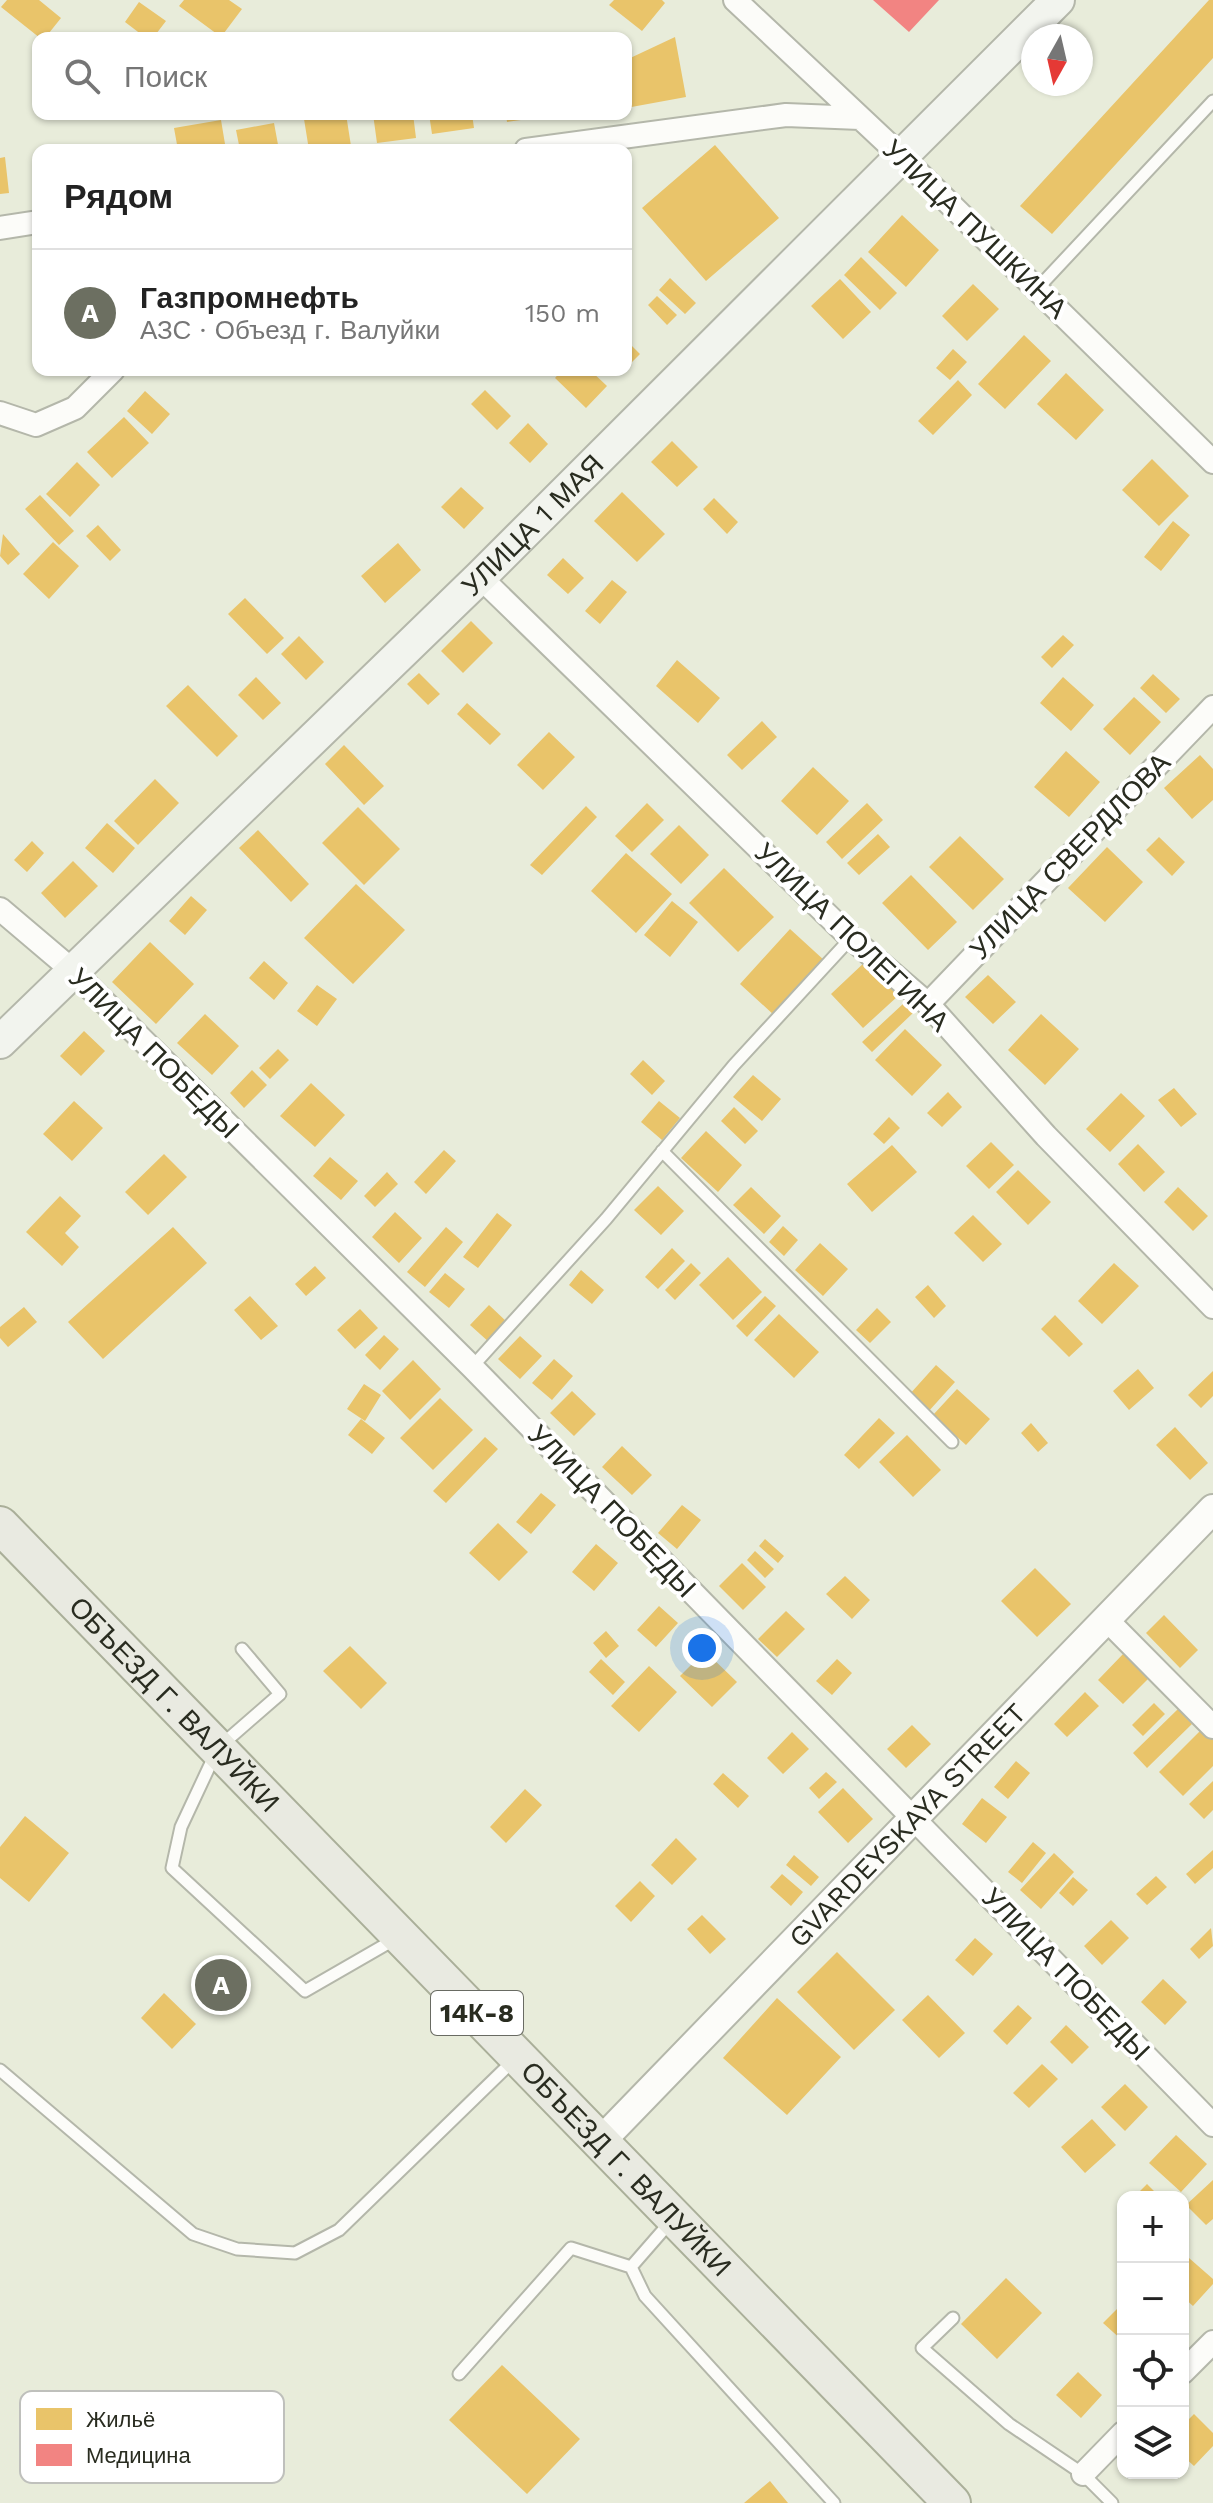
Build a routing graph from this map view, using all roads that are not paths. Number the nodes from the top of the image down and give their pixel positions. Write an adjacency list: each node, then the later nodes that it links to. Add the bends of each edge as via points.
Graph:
1 (735, 0): 4 (street, УЛИЦА ПУШКИНА)
2 (1058, 0): 6 (main road, УЛИЦА 1 МАЯ)
3 (1213, 101): 9 (lane)
4 (860, 118): 5 (street, via 786,115); 6 (street, УЛИЦА ПУШКИНА)
5 (571, 144)
6 (900, 155): 9 (street, УЛИЦА ПУШКИНА); 13 (main road, УЛИЦА 1 МАЯ)
7 (32, 223): 8 (street)
8 (0, 228)
9 (1037, 289): 12 (street, УЛИЦА ПУШКИНА)
10 (107, 376): 11 (street, via 75,408 36,425)
11 (0, 413)
12 (1213, 462)
13 (480, 577): 16 (street, УЛИЦА ПОЛЕГИНА); 17 (main road, УЛИЦА 1 МАЯ)
14 (1213, 707): 18 (street, УЛИЦА СВЕРДЛОВА)
15 (0, 909): 17 (street, УЛИЦА ПОБЕДЫ)
16 (851, 938): 18 (street, УЛИЦА ПОЛЕГИНА); 20 (lane)
17 (72, 970): 19 (main road, УЛИЦА 1 МАЯ); 22 (street, УЛИЦА ПОБЕДЫ)
18 (928, 1004): 21 (street, УЛИЦА ПОЛЕГИНА, via 1046,1136)
19 (0, 1042)
20 (662, 1151): 22 (lane); 23 (lane)
21 (1213, 1307)
22 (472, 1367): 30 (street, УЛИЦА ПОБЕДЫ)
23 (952, 1442)
24 (1213, 1509): 26 (street, GVARDEYSKAYA STREET)
25 (0, 1525): 29 (main road, ОБЪЕЗД Г. ВАЛУЙКИ / 14К-8)
26 (1106, 1619): 28 (street); 30 (street, GVARDEYSKAYA STREET)
27 (242, 1649): 29 (lane, via 280,1694)
28 (1213, 1727)
29 (218, 1748): 31 (main road, ОБЪЕЗД Г. ВАЛУЙКИ / 14К-8); 31 (lane, via 181,1827 172,1868 305,1991)
30 (914, 1819): 34 (street, УЛИЦА ПОБЕДЫ); 35 (street, GVARDEYSKAYA STREET)
31 (401, 1936): 32 (main road, ОБЪЕЗД Г. ВАЛУЙКИ / 14К-8)
32 (518, 2056): 33 (lane, via 339,2230 295,2253 237,2249 193,2234); 35 (main road, ОБЪЕЗД Г. ВАЛУЙКИ / 14К-8)
33 (0, 2070)
34 (1213, 2125)
35 (601, 2141): 36 (main road, ОБЪЕЗД Г. ВАЛУЙКИ / 14К-8)
36 (675, 2217): 37 (lane); 45 (main road, ОБЪЕЗД Г. ВАЛУЙКИ / 14К-8)
37 (631, 2267): 41 (lane, via 571,2248); 44 (lane, via 645,2296)
38 (953, 2318): 43 (lane, via 922,2348 1009,2424)
39 (1213, 2342): 40 (street)
40 (1189, 2366)
41 (459, 2374)
42 (1117, 2439): 43 (street)
43 (1083, 2474): 46 (lane)
44 (834, 2503)
45 (952, 2503)
46 (1112, 2503)

